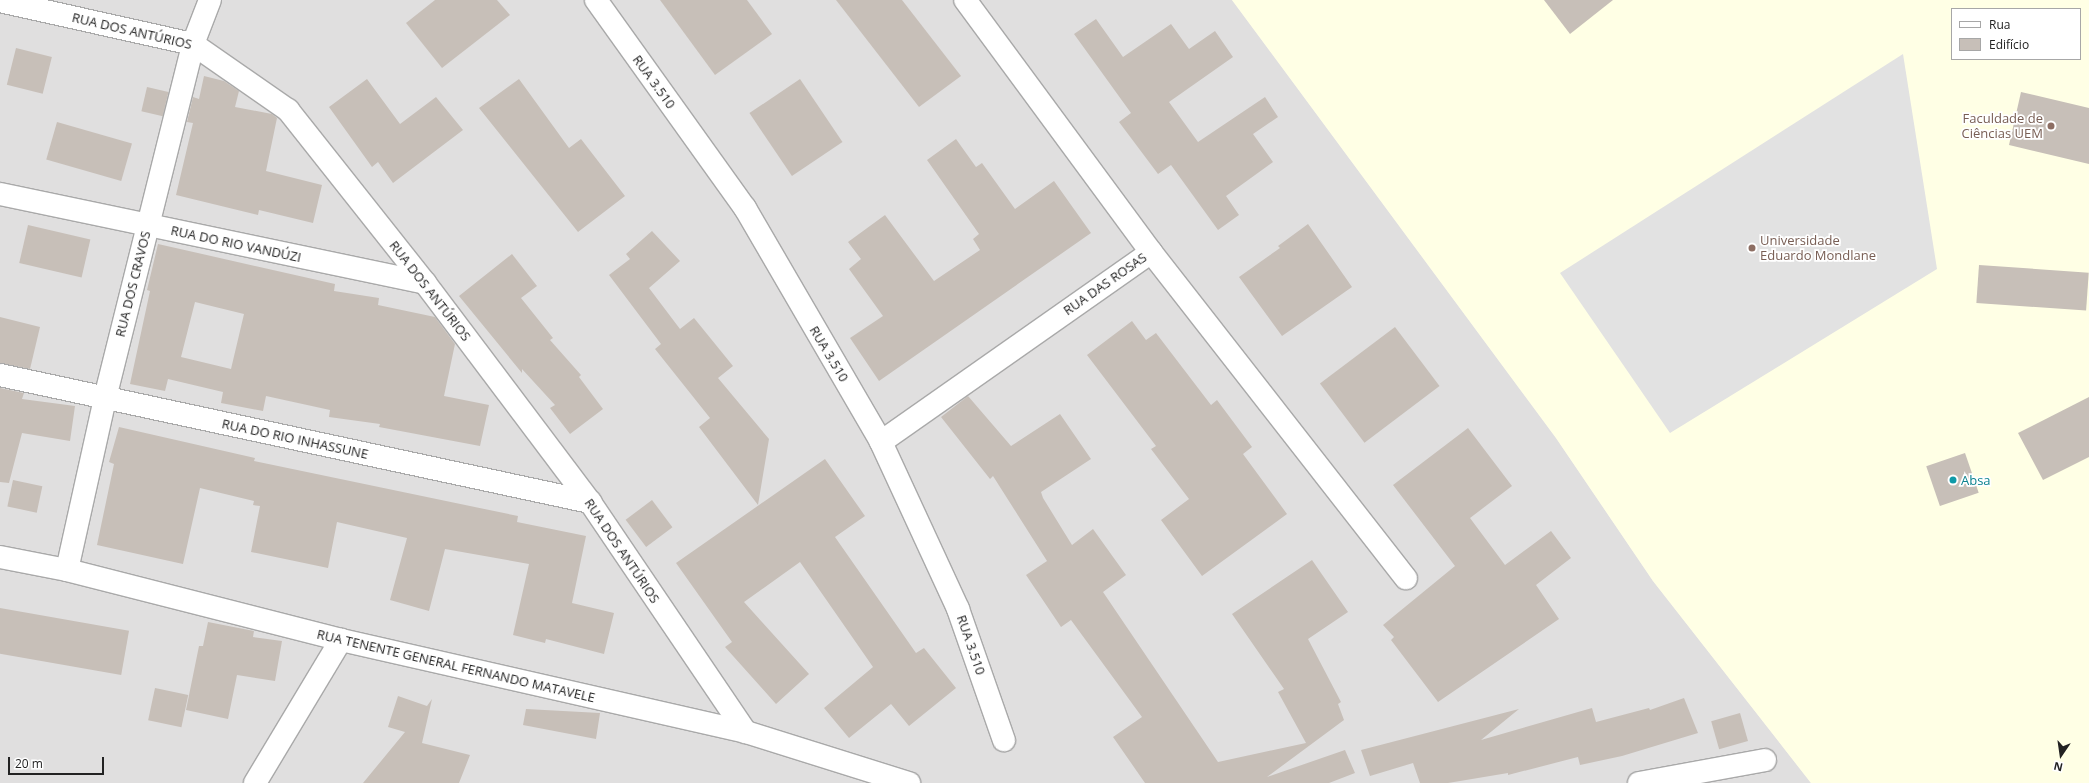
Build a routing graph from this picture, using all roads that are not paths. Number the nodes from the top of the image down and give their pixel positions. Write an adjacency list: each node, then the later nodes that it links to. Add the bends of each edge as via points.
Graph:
1 (210, 0): 5 (street, RUA DOS CRAVOS)
2 (596, 0): 12 (street, RUA 3.510, via 745,208)
3 (965, 0): 8 (street, RUA DAS ROSAS)
4 (0, 1): 5 (street, RUA DOS ANTÚRIOS)
5 (193, 44): 7 (street, RUA DOS CRAVOS); 9 (street, RUA DOS ANTÚRIOS, via 288,110)
6 (0, 194): 7 (street, RUA DO RIO VANDÚZI)
7 (148, 226): 9 (street, RUA DO RIO VANDÚZI); 11 (street, RUA DOS CRAVOS)
8 (1151, 252): 12 (street, RUA DAS ROSAS); 16 (street)
9 (425, 283): 13 (street, RUA DOS ANTÚRIOS)
10 (0, 375): 11 (street, RUA DO RIO INHASSUNE)
11 (104, 398): 13 (street, RUA DO RIO INHASSUNE); 15 (street, RUA DOS CRAVOS)
12 (882, 442): 19 (street, RUA 3.510, via 958,609)
13 (590, 502): 18 (street, RUA DOS ANTÚRIOS)
14 (0, 557): 15 (street, RUA TENENTE GENERAL FERNANDO MATAVELE)
15 (67, 570): 17 (street, RUA TENENTE GENERAL FERNANDO MATAVELE)
16 (1406, 578)
17 (341, 640): 18 (street, RUA TENENTE GENERAL FERNANDO MATAVELE); 21 (street)
18 (746, 732): 22 (street, RUA TENENTE GENERAL FERNANDO MATAVELE)
19 (1004, 740)
20 (1765, 760): 23 (street)
21 (255, 783)
22 (909, 783)
23 (1639, 783)

